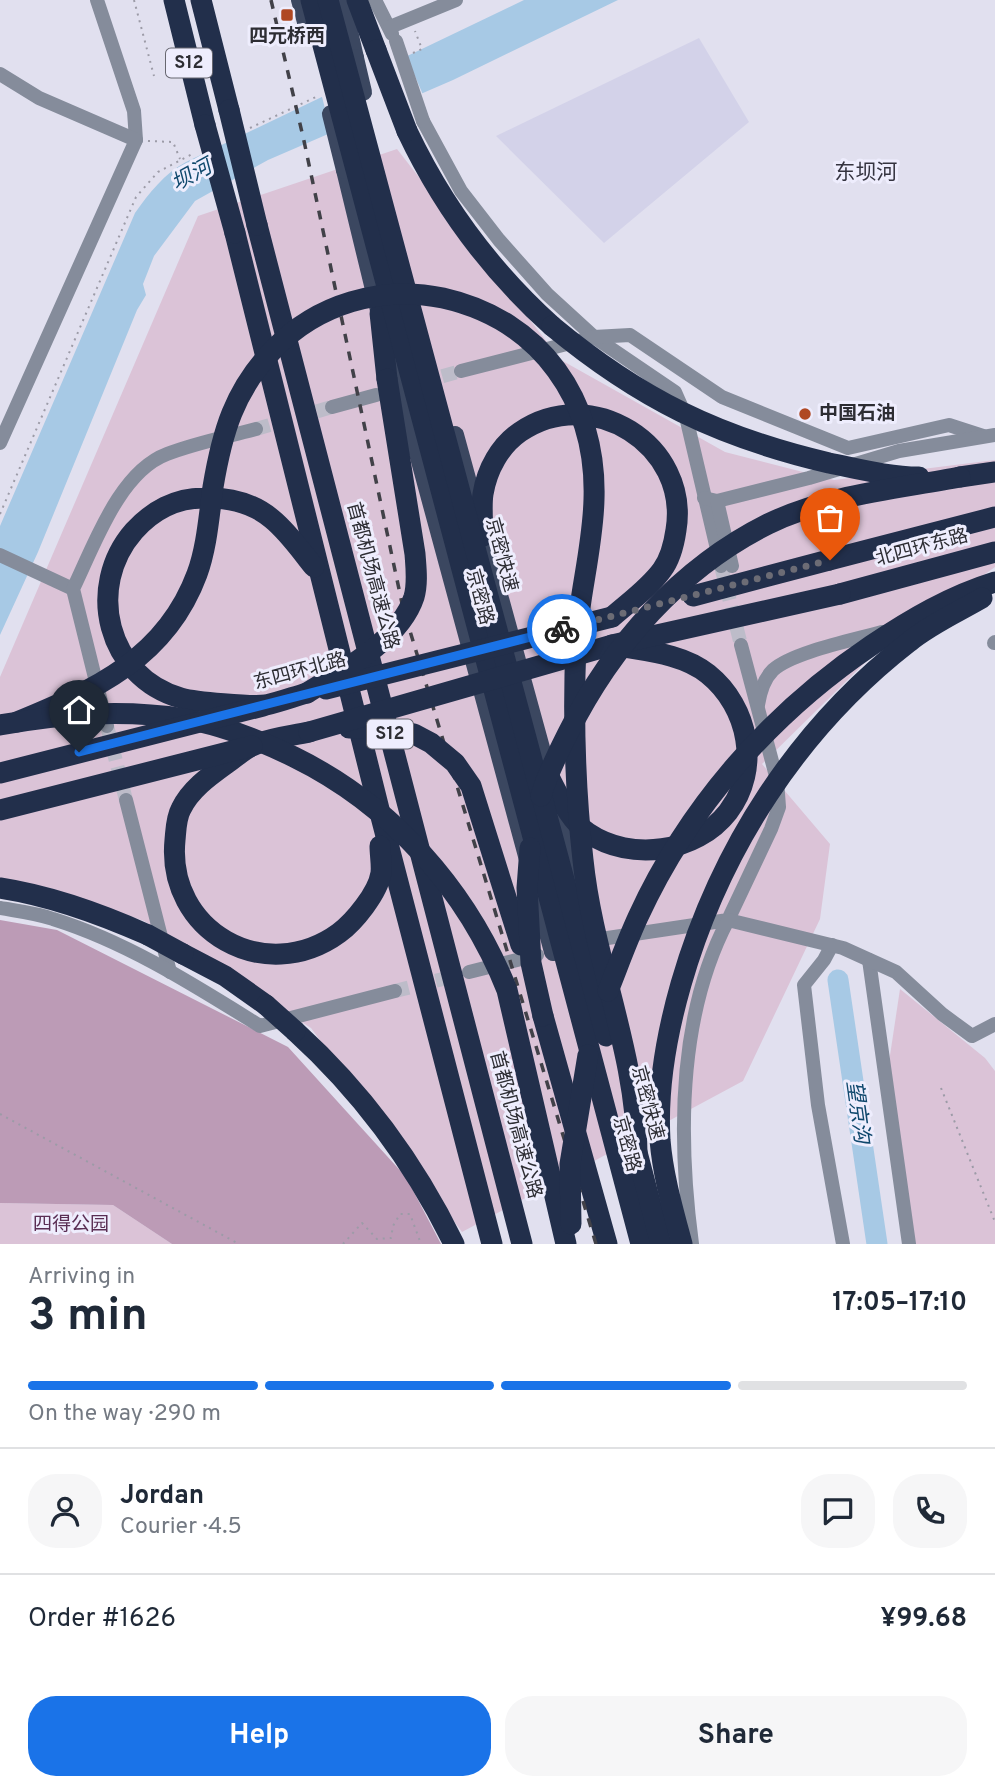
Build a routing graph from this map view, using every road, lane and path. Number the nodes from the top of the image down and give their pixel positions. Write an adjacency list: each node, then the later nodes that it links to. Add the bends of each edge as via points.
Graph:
1 (97, 0): 20 (street, via 134,111)
2 (134, 0): 16 (path)
3 (174, 0): 41 (highway, S12, bridge)
4 (201, 0): 82 (highway, 首都机场高速公路 / S12, bridge)
5 (300, 0): 23 (main road, 京密路, bridge)
6 (311, 0): 87 (highway, bridge)
7 (328, 0): 75 (highway, 京密快速, bridge)
8 (342, 0): 37 (main road, 京密路, bridge, via 380,160)
9 (357, 0): 18 (highway, bridge, via 376,50)
10 (375, 0): 13 (street)
11 (456, 0): 12 (street)
12 (411, 19): 13 (street); 14 (path, via 422,49)
13 (390, 27): 18 (street, bridge)
14 (409, 55)
15 (0, 74): 20 (street, via 39,98)
16 (154, 76)
17 (320, 96): 19 (path)
18 (415, 126): 24 (street, via 499,240); 33 (highway, bridge, via 438,189 523,300 582,351 667,407 781,452 910,477)
19 (244, 131)
20 (136, 140): 22 (path, via 173,142); 28 (street)
21 (193, 154): 22 (path)
22 (180, 160): 35 (path, via 158,172 136,197)
23 (380, 313): 26 (highway); 86 (main road, 京密路)
24 (594, 337): 25 (street); 30 (street, via 630,335 722,397 848,448 949,425); 34 (street, via 675,392 687,417)
25 (461, 371)
26 (382, 387): 27 (street); 49 (highway, bridge, via 415,554 414,598 403,618 371,653)
27 (332, 407)
28 (6, 414): 31 (street)
29 (256, 429): 43 (street, via 164,455 137,473 111,512)
30 (989, 436): 34 (street, via 899,451 810,478)
31 (0, 443)
32 (995, 472): 33 (highway)
33 (960, 477): 71 (highway, bridge, via 844,499 769,524 685,580 615,655 553,763 533,827 528,930)
34 (710, 500): 40 (street)
35 (0, 514)
36 (995, 517): 46 (highway, 北四环东路, bridge)
37 (483, 536): 46 (highway, via 483,494 492,465 506,442 535,422 586,414 633,433 663,465 677,500 678,522 663,569); 57 (main road, 京密路)
38 (995, 552): 47 (highway, 北四环东路, bridge, via 840,594)
39 (0, 555): 43 (street)
40 (726, 566)
41 (320, 574): 50 (highway, bridge, via 271,518 244,502 222,497 180,500 161,508 143,521 114,562 107,586 107,612 113,636 139,674 181,698); 59 (highway, S12)
42 (995, 582): 84 (highway, bridge, via 918,616 812,690 740,758 690,825 638,917 597,1022 570,1164)
43 (73, 589): 53 (street)
44 (995, 591): 89 (highway, bridge, via 911,640 811,736 736,847 713,893 674,1007 662,1082 660,1139)
45 (995, 600): 48 (street, via 787,660)
46 (612, 617): 49 (highway, 东四环北路, bridge)
47 (612, 645): 54 (highway, 北四环东路, bridge); 57 (highway, bridge, via 687,662 708,674 727,694 747,733 740,790 711,829 689,841 652,850 625,849 587,832)
48 (771, 671): 51 (street, via 760,692); 51 (street, via 754,665 745,644)
49 (307, 694): 50 (highway, 东四环北路)
50 (263, 706): 56 (highway, 东四环北路, bridge)
51 (758, 709): 63 (street, via 777,780 779,807)
52 (8, 723): 75 (highway, bridge, via 57,706 125,669 153,646 174,620 198,572 219,455 232,411 252,374 289,334 344,303 396,295 452,300 509,325 530,340 563,378 587,433 592,464 594,502 576,639 580,835 589,906 637,1117); 83 (highway, bridge, via 113,712 186,719 232,731 320,770 401,831 453,892 495,959 507,990)
53 (107, 726)
54 (309, 732): 55 (highway, 北四环东路, bridge); 71 (highway, bridge, via 379,727 414,734 455,763 471,786)
55 (252, 746): 59 (highway, via 194,789 180,811 173,853 183,895 209,929 241,950 268,956 292,954 326,943 348,926 366,905 381,875); 60 (highway, bridge)
56 (0, 773)
57 (549, 777): 88 (main road, 京密路)
58 (126, 800): 68 (street)
59 (379, 809): 81 (highway, S12)
60 (0, 810)
61 (0, 888): 80 (highway, bridge, via 61,902 149,935 225,976 266,1005 330,1062 384,1129)
62 (0, 908): 68 (street, via 51,918 104,938)
63 (728, 920): 64 (street); 65 (street); 90 (street, via 701,985 686,1086 684,1152)
64 (601, 939)
65 (832, 945): 67 (street); 91 (street, via 804,985 818,1105)
66 (537, 956): 69 (street)
67 (869, 960): 72 (street, via 896,972 972,1036); 92 (street)
68 (170, 972): 70 (street, via 260,1026)
69 (469, 972)
70 (396, 991)
71 (543, 1016): 85 (highway)
72 (995, 1024)
73 (941, 1088): 76 (path)
74 (0, 1114): 77 (path)
75 (637, 1153): 88 (highway, 京密快速, bridge)
76 (995, 1222)
77 (239, 1244)
78 (343, 1244): 79 (path, via 362,1223 377,1239 391,1238 400,1214 411,1214)
79 (421, 1244)
80 (454, 1244)
81 (492, 1244)
82 (523, 1244)
83 (566, 1244)
84 (572, 1244)
85 (607, 1244)
86 (632, 1244)
87 (641, 1244)
88 (664, 1244)
89 (682, 1244)
90 (692, 1244)
91 (843, 1244)
92 (909, 1244)

